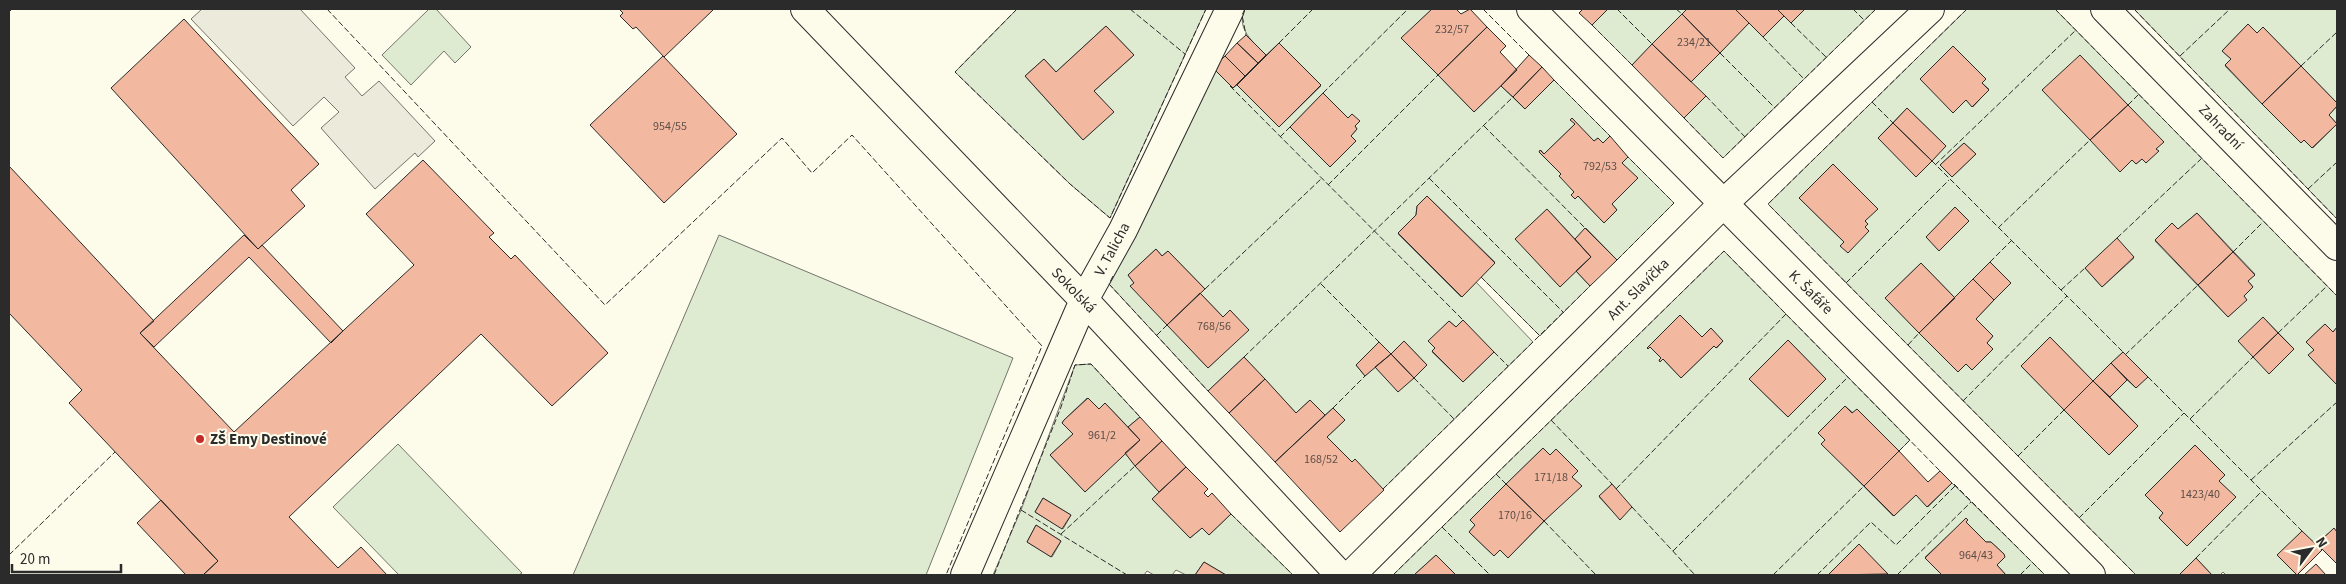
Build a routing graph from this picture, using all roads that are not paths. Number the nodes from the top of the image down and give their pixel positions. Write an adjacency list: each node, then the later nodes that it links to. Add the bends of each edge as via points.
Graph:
1 (805, 9): 8 (street, Sokolská)
2 (1230, 9): 8 (street, V. Talicha, via 1122,230)
3 (1532, 9): 6 (street, K. Šafáře)
4 (1930, 9): 6 (street, Ant. Slavíčka)
5 (2105, 9): 7 (street, Zahradní)
6 (1724, 203): 11 (street, Ant. Slavíčka); 12 (street, K. Šafáře)
7 (2337, 246)
8 (1084, 300): 9 (street, V. Talicha); 10 (street, Sokolská)
9 (965, 575)
10 (1340, 575)
11 (1352, 575)
12 (2091, 575)

